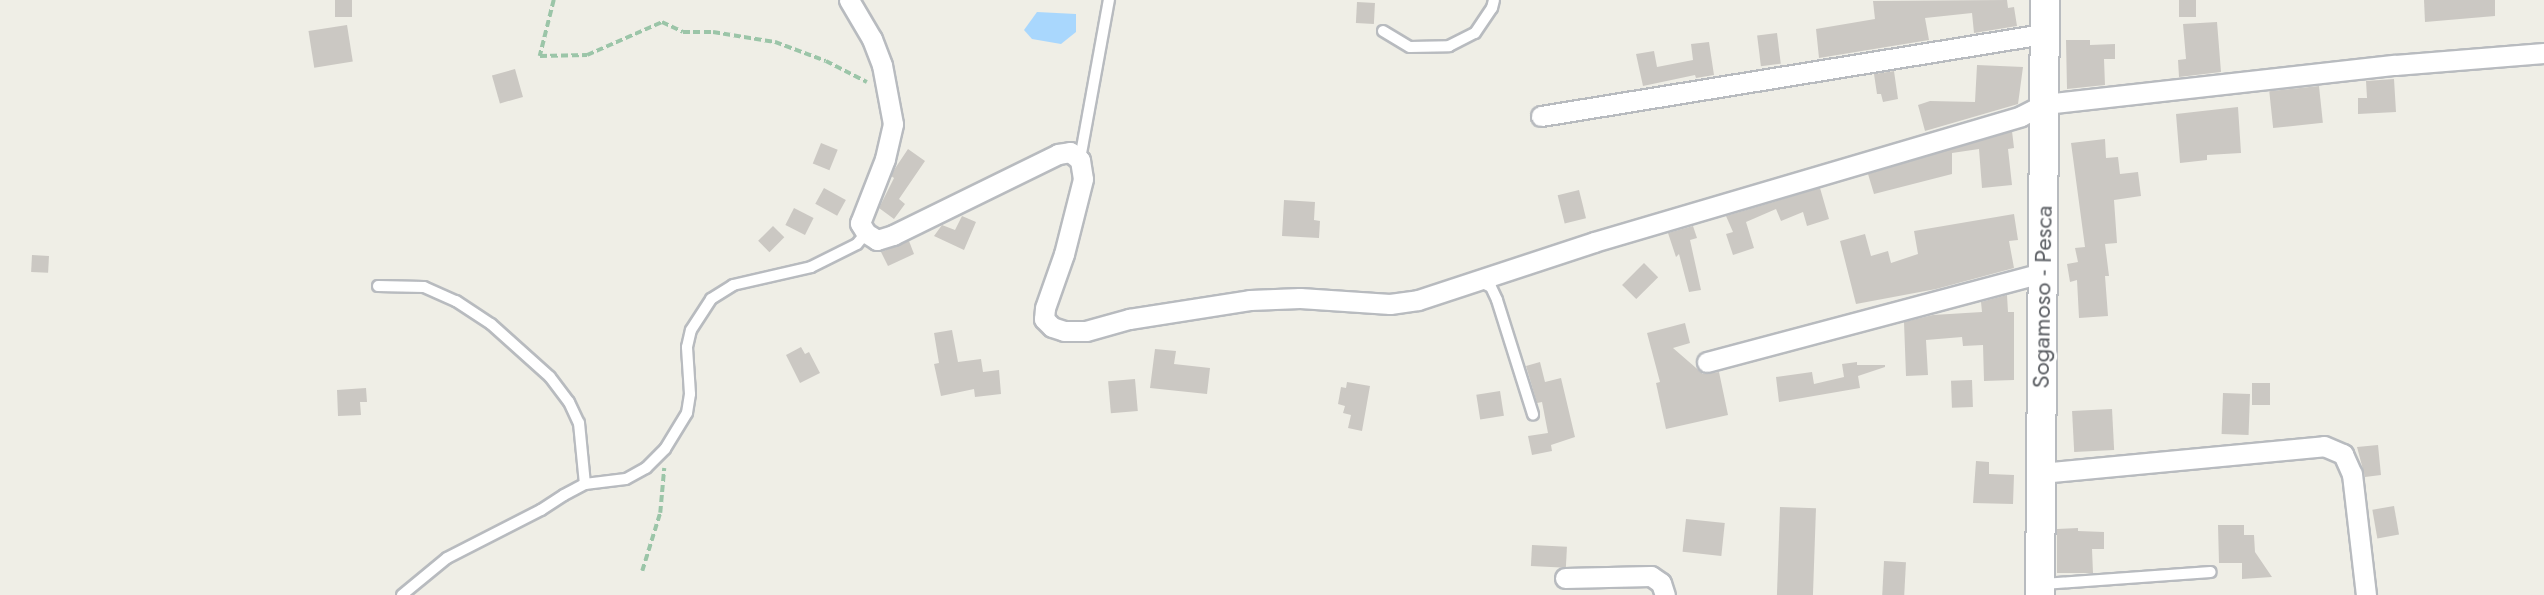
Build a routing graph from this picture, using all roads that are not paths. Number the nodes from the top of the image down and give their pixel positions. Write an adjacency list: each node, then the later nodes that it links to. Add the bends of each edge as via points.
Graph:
1 (849, 0): 11 (street, via 872,39 893,124 860,223)
2 (1109, 0): 10 (lane)
3 (1493, 0): 5 (lane, via 1475,33 1450,46 1410,47)
4 (2045, 0): 6 (main road, Sogamoso - Pesca)
5 (1383, 31)
6 (2043, 34): 8 (main road, Sogamoso - Pesca); 9 (street)
7 (2544, 53): 8 (street)
8 (2045, 104): 12 (main road, Sogamoso - Pesca); 13 (street, via 2021,116)
9 (1541, 116)
10 (1080, 160): 11 (street, via 1065,152 893,235 877,240); 13 (street, via 1078,200 1045,308 1044,319 1064,331 1086,331 1129,318 1250,300 1390,304 1418,300)
11 (866, 233): 18 (lane, via 857,244 811,267 733,285 711,299 691,330 687,348 687,413 665,449 626,479)
12 (2042, 273): 15 (street); 17 (main road, Sogamoso - Pesca)
13 (1476, 279): 16 (lane, via 1490,287 1497,300)
14 (378, 286): 18 (lane, via 424,287 456,301 491,324 550,377 579,423)
15 (1707, 362)
16 (1533, 414)
17 (2041, 473): 21 (main road, Sogamoso - Pesca); 24 (street, via 2324,446 2343,454 2352,474)
18 (586, 484): 22 (lane, via 447,558)
19 (2211, 572): 21 (lane)
20 (1565, 578): 23 (street, via 1651,576 1661,583)
21 (2040, 589)
22 (402, 595)
23 (1665, 595)
24 (2366, 595)

